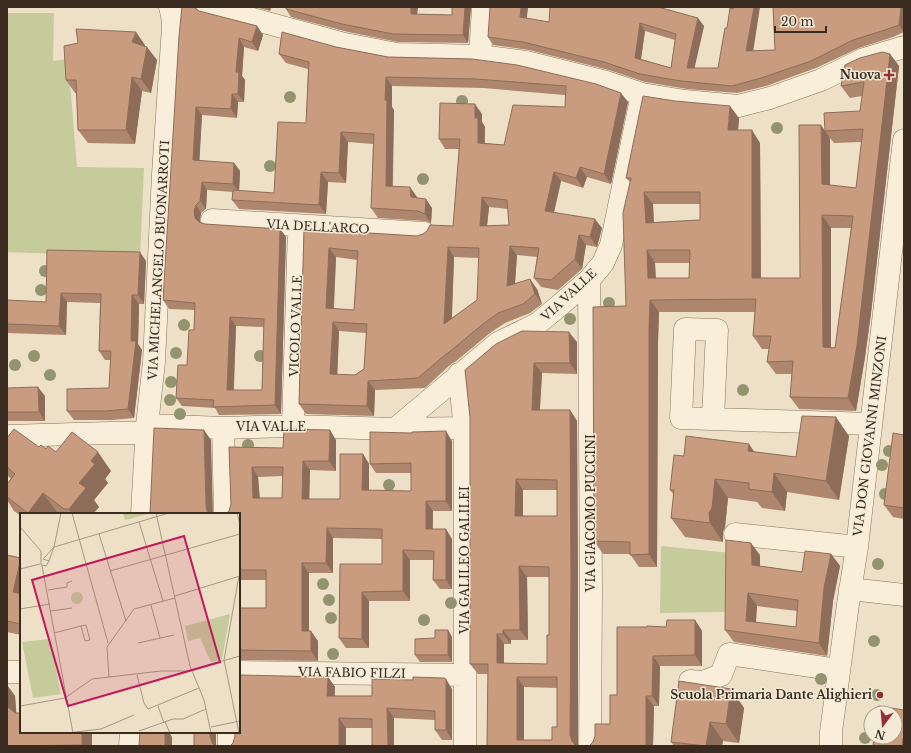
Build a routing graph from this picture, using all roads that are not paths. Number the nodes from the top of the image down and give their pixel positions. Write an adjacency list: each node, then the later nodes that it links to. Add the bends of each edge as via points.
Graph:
1 (170, 7): 18 (street, VIA MICHELANGELO BUONARROTI, via 173,27 154,362)
2 (208, 7): 5 (street, via 345,44 397,54)
3 (483, 7): 5 (street)
4 (904, 47): 6 (street, via 864,59 813,83 738,106)
5 (480, 56): 6 (street, via 526,62)
6 (642, 94): 11 (street, VIA VALLE, via 611,246 603,263)
7 (904, 140): 14 (street, VIA DON GIOVANNI MINZONI)
8 (212, 220): 9 (street, VIA DELL'ARCO)
9 (299, 226): 10 (street, VIA DELL'ARCO); 15 (street, VICOLO VALLE)
10 (424, 233)
11 (589, 280): 12 (street, VIA VALLE, via 537,324 498,343); 39 (street, VIA GIACOMO PUCCINI)
12 (460, 374): 17 (street, VIA GALILEO GALILEI); 19 (street, VIA VALLE)
13 (713, 419): 14 (street)
14 (871, 424): 24 (street, VIA DON GIOVANNI MINZONI)
15 (292, 426): 16 (street, VIA VALLE); 19 (street, VIA VALLE)
16 (223, 428): 18 (street, VIA VALLE); 22 (street)
17 (465, 428): 19 (street, VIA VALLE); 31 (street, VIA GALILEO GALILEI)
18 (147, 429): 20 (street, VIA VALLE, via 110,433); 21 (street, VIA MICHELANGELO BUONARROTI)
19 (395, 429)
20 (7, 436)
21 (142, 513)
22 (225, 513)
23 (735, 534): 24 (street)
24 (857, 547): 25 (street, VIA DON GIOVANNI MINZONI)
25 (850, 589): 26 (street); 27 (street, VIA DON GIOVANNI MINZONI)
26 (904, 595)
27 (838, 670): 32 (street, via 729,654 721,675 703,682); 35 (street, VIA DON GIOVANNI MINZONI)
28 (7, 672): 29 (street)
29 (20, 672)
30 (240, 672): 31 (street, VIA FABIO FILZI)
31 (465, 675): 38 (street, VIA GALILEO GALILEI)
32 (690, 682)
33 (131, 733): 36 (street)
34 (229, 733): 37 (street)
35 (830, 741)
36 (130, 746)
37 (229, 746)
38 (465, 746)
39 (590, 746)

